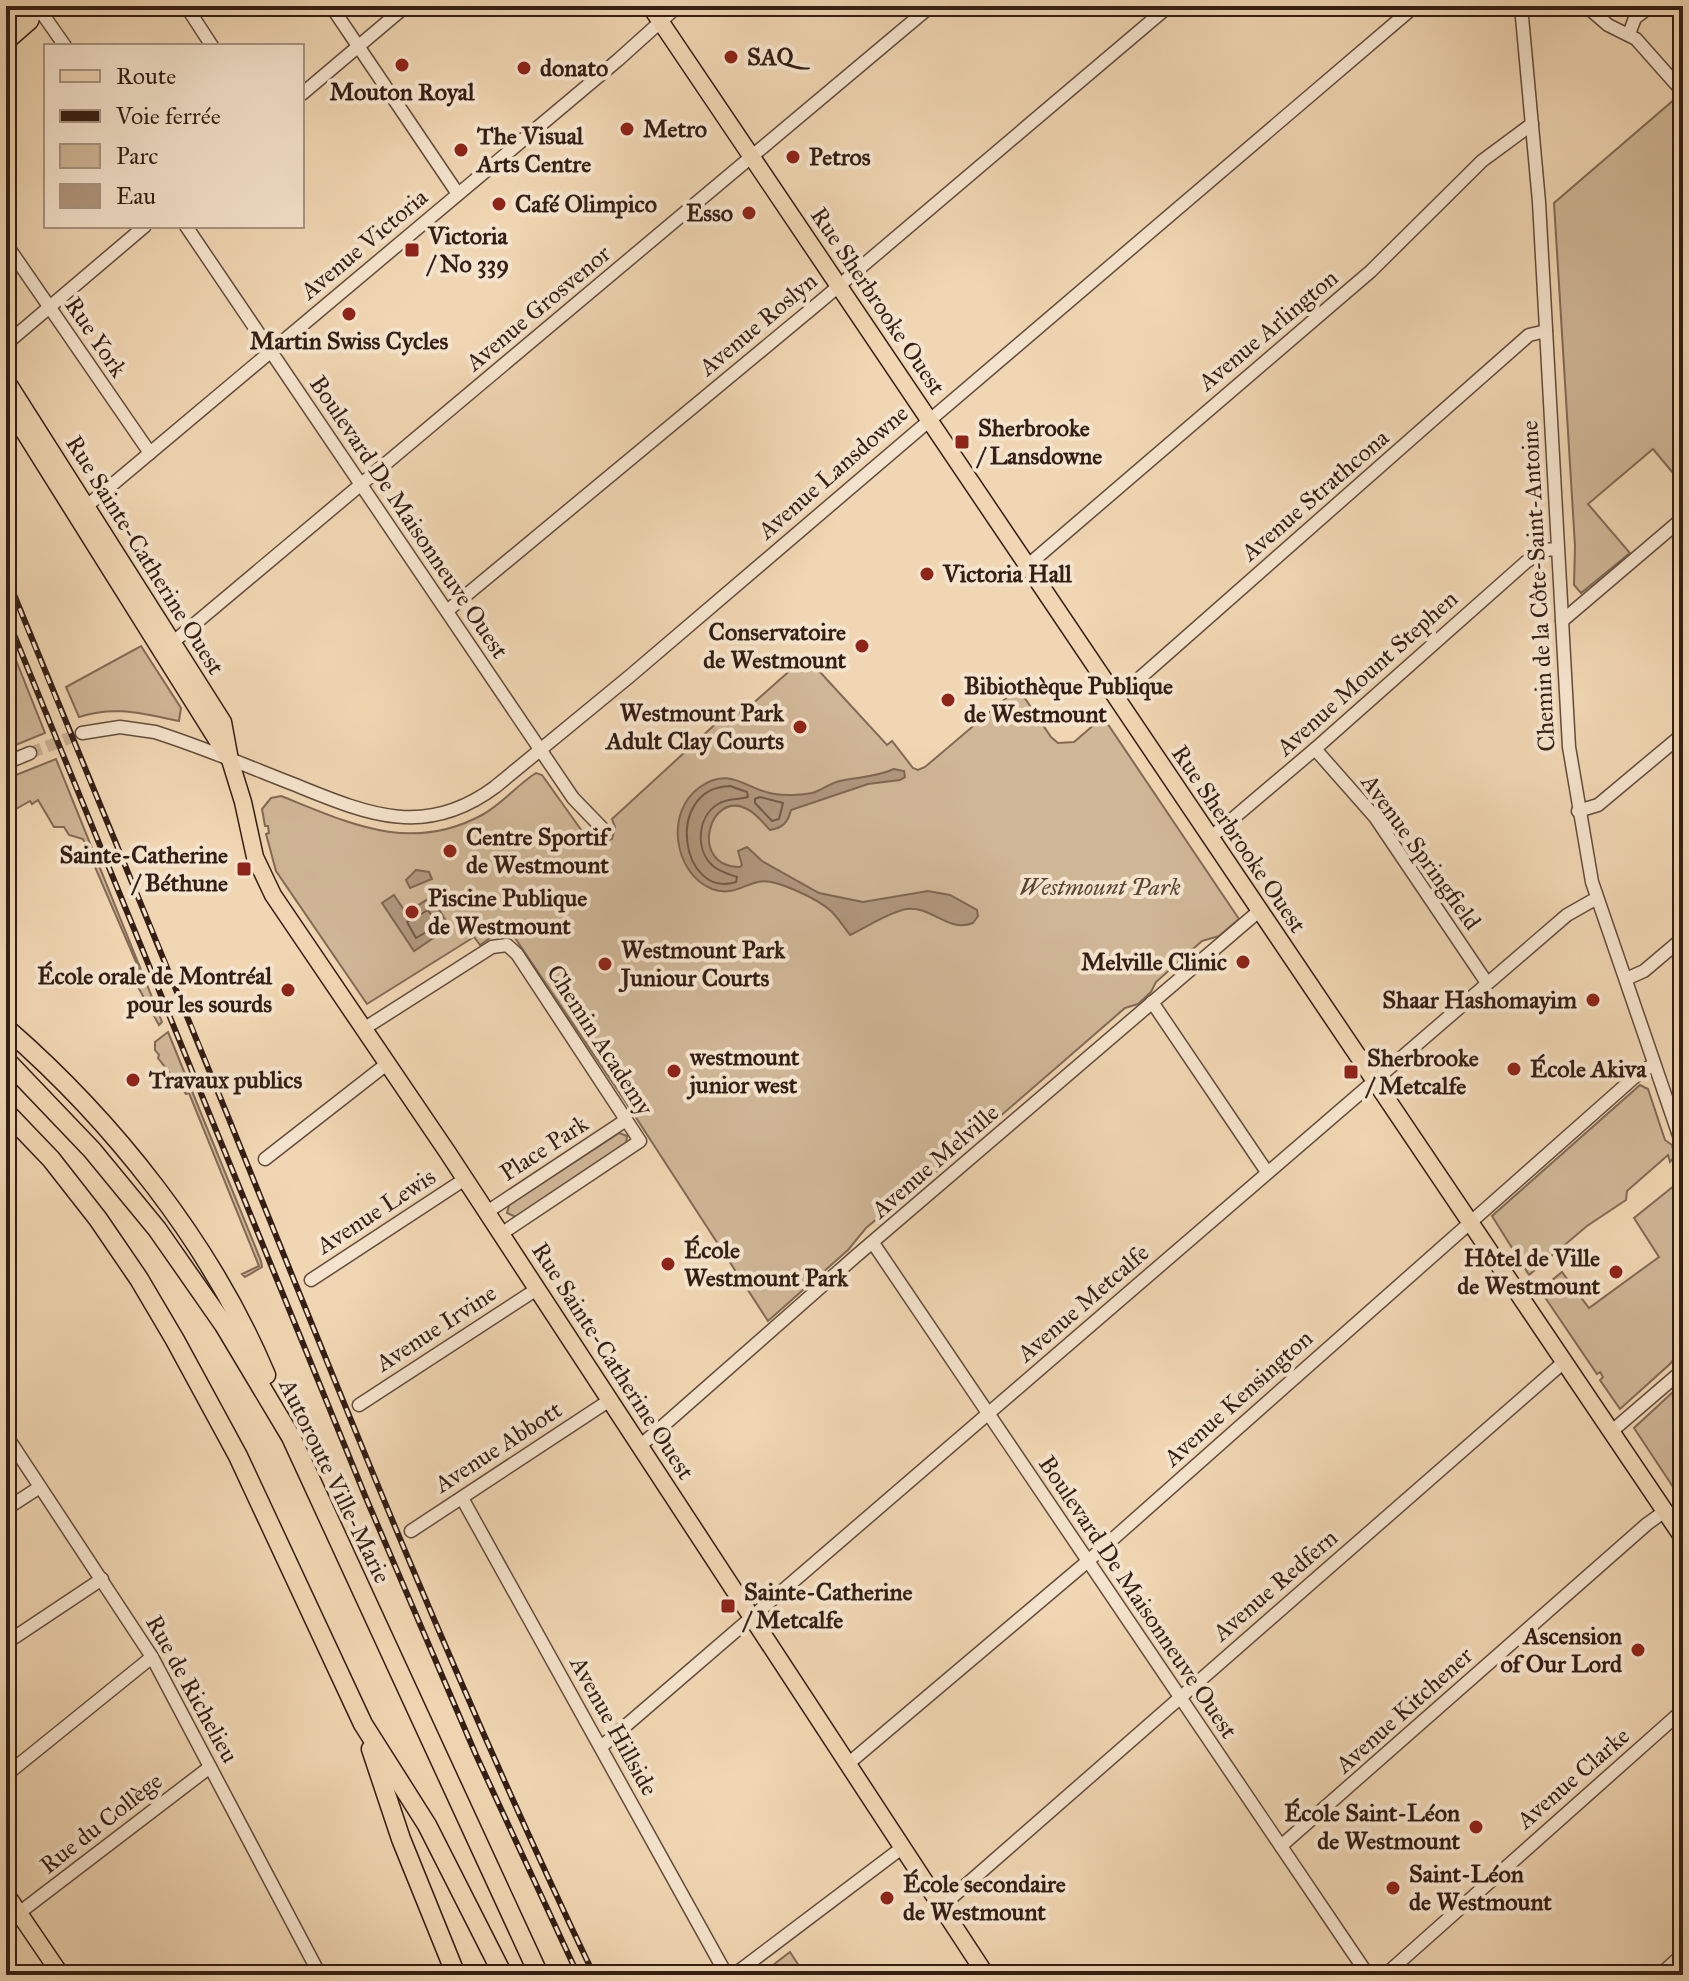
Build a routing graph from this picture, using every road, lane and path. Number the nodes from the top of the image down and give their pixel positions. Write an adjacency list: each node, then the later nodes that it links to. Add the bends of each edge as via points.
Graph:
1 (34, 6): 14 (main road); 16 (main road, via 30,21); 17 (street)
2 (186, 6): 18 (street)
3 (331, 6): 19 (street)
4 (406, 6): 19 (street)
5 (650, 6): 13 (main road, Rue Sherbrooke Ouest)
6 (678, 6): 13 (street, Avenue Victoria)
7 (931, 6): 23 (street, Avenue Grosvenor)
8 (1169, 6): 28 (street, Avenue Roslyn)
9 (1415, 6): 35 (street, Avenue Lansdowne)
10 (1521, 6): 22 (street, Chemin de la Côte-Saint-Antoine)
11 (1586, 6): 15 (street)
12 (1651, 6): 15 (street, via 1635,18)
13 (661, 22): 23 (main road, Rue Sherbrooke Ouest); 24 (street, Avenue Victoria)
14 (6, 24)
15 (1629, 34): 21 (street)
16 (6, 42)
17 (63, 44)
18 (211, 44)
19 (358, 46): 20 (street); 24 (street)
20 (304, 92)
21 (1683, 92)
22 (1532, 124): 30 (street, Chemin de la Côte-Saint-Antoine); 41 (street, Avenue Arlington, via 1482,161 1371,271)
23 (752, 157): 28 (main road, Rue Sherbrooke Ouest); 37 (street, Avenue Grosvenor)
24 (458, 194): 32 (street, Avenue Victoria)
25 (143, 228): 29 (street)
26 (187, 228): 32 (street, Boulevard De Maisonneuve Ouest)
27 (6, 244): 29 (street, Rue York)
28 (838, 286): 35 (main road, Rue Sherbrooke Ouest); 42 (street, Avenue Roslyn)
29 (49, 307): 31 (street); 36 (street, Rue York)
30 (1546, 331): 40 (street, Chemin de la Côte-Saint-Antoine); 45 (street, Avenue Strathcona, via 1529,335)
31 (6, 344)
32 (270, 352): 36 (street, Avenue Victoria); 37 (street, Boulevard De Maisonneuve Ouest)
33 (6, 380): 38 (main road, Rue Sainte-Catherine Ouest)
34 (6, 403): 38 (main road, Rue Sainte-Catherine Ouest)
35 (928, 420): 41 (main road, Rue Sherbrooke Ouest); 49 (street, Avenue Lansdowne)
36 (150, 453): 38 (street, Avenue Victoria)
37 (361, 486): 42 (street, Boulevard De Maisonneuve Ouest); 44 (street, Avenue Grosvenor)
38 (81, 510): 44 (main road, Rue Sainte-Catherine Ouest); 51 (main road, Rue Sainte-Catherine Ouest)
39 (1683, 518): 43 (street)
40 (1557, 549): 43 (street, Chemin de la Côte-Saint-Antoine); 48 (street, Avenue Mount Stephen, via 1526,562)
41 (1027, 566): 45 (main road, Rue Sherbrooke Ouest)
42 (447, 611): 49 (street, Boulevard De Maisonneuve Ouest)
43 (1562, 621): 53 (street, Chemin de la Côte-Saint-Antoine)
44 (172, 643): 51 (main road, Rue Sainte-Catherine Ouest, via 223,722)
45 (1116, 699): 55 (main road, Rue Sherbrooke Ouest)
46 (82, 733): 51 (street, Avenue Lansdowne, via 146,729)
47 (1683, 734): 53 (street, via 1598,805)
48 (1315, 749): 55 (street, Avenue Mount Stephen); 60 (street, Avenue Springfield, via 1375,817)
49 (541, 750): 51 (street, Avenue Lansdowne, via 472,802 441,814 407,818 361,811); 54 (street, Boulevard De Maisonneuve Ouest, via 578,805)
50 (30, 753): 52 (street)
51 (230, 760): 63 (main road, Rue Sainte-Catherine Ouest, via 264,880)
52 (6, 763)
53 (1578, 811): 56 (street, Chemin de la Côte-Saint-Antoine)
54 (602, 828)
55 (1210, 838): 57 (main road, Rue Sherbrooke Ouest)
56 (1597, 898): 59 (street, Chemin de la Côte-Saint-Antoine); 60 (street, Avenue Metcalfe, via 1567,915)
57 (1259, 911): 61 (street, Avenue Melville); 67 (main road, Rue Sherbrooke Ouest)
58 (1683, 938): 59 (street, via 1644,971)
59 (1626, 979): 66 (street, Chemin de la Côte-Saint-Antoine)
60 (1487, 983): 67 (street, Avenue Metcalfe)
61 (1152, 1002): 73 (street); 78 (street, Avenue Melville)
62 (6, 1028): 88 (highway, via 100,1124 198,1248 240,1318)
63 (365, 1028): 65 (main road, Rue Sainte-Catherine Ouest); 69 (street, Chemin Academy, via 492,947 507,945)
64 (6, 1060): 88 (highway, Autoroute Ville-Marie, via 100,1159 157,1229 224,1325)
65 (388, 1063): 72 (street); 74 (main road, Rue Sainte-Catherine Ouest)
66 (1654, 1064): 71 (street, Chemin de la Côte-Saint-Antoine); 76 (street, Avenue Kensington)
67 (1374, 1081): 73 (street, Avenue Metcalfe); 76 (main road, Rue Sherbrooke Ouest)
68 (6, 1112): 103 (highway, via 92,1211 175,1340 238,1456)
69 (626, 1120): 70 (street, Chemin Academy); 75 (street, Place Park)
70 (640, 1141): 77 (street, Place Park)
71 (1683, 1147)
72 (265, 1159)
73 (1267, 1172): 85 (street, Avenue Metcalfe)
74 (465, 1179): 75 (main road, Rue Sainte-Catherine Ouest); 79 (street, Avenue Lewis)
75 (487, 1212): 77 (main road, Rue Sainte-Catherine Ouest)
76 (1470, 1221): 81 (main road, Rue Sherbrooke Ouest); 96 (street, Avenue Kensington)
77 (501, 1234): 80 (main road, Rue Sainte-Catherine Ouest)
78 (873, 1243): 85 (street, Boulevard De Maisonneuve Ouest); 89 (street, Avenue Melville)
79 (311, 1280)
80 (537, 1289): 83 (main road, Rue Sainte-Catherine Ouest); 84 (street, Avenue Irvine)
81 (1565, 1361): 86 (main road, Rue Sherbrooke Ouest); 101 (street, Avenue Redfern)
82 (1683, 1370): 86 (street)
83 (610, 1400): 89 (main road, Rue Sainte-Catherine Ouest); 91 (street, Avenue Abbott)
84 (359, 1405)
85 (989, 1414): 96 (street, Boulevard De Maisonneuve Ouest); 98 (street, Avenue Metcalfe)
86 (1612, 1431): 93 (main road, Rue Sherbrooke Ouest)
87 (6, 1435): 90 (street, Rue de Richelieu)
88 (291, 1437): 119 (highway, Autoroute Ville-Marie)
89 (640, 1446): 98 (main road, Rue Sainte-Catherine Ouest)
90 (40, 1487): 92 (street); 97 (street, Rue de Richelieu)
91 (462, 1498): 94 (street, Avenue Abbott); 104 (street, Avenue Hillside)
92 (6, 1509)
93 (1665, 1511): 95 (main road, Rue Sherbrooke Ouest); 108 (street, Avenue Kitchener)
94 (411, 1531)
95 (1683, 1538)
96 (1088, 1561): 101 (street, Boulevard De Maisonneuve Ouest); 105 (street, Avenue Kensington)
97 (102, 1579): 99 (street); 100 (street, Rue de Richelieu)
98 (753, 1618): 104 (street, Avenue Metcalfe); 105 (main road, Rue Sainte-Catherine Ouest)
99 (6, 1643)
100 (152, 1657): 106 (street, Rue de Richelieu); 107 (street)
101 (1181, 1697): 108 (street, Boulevard De Maisonneuve Ouest); 111 (street, Avenue Redfern)
102 (1683, 1710): 122 (street, Avenue Clarke)
103 (363, 1724): 117 (highway, via 401,1839); 118 (highway, via 427,1825)
104 (601, 1747): 115 (street, Avenue Hillside)
105 (849, 1763): 109 (main road, Rue Sainte-Catherine Ouest)
106 (210, 1767): 112 (street, Rue du Collège); 114 (street, Rue de Richelieu)
107 (6, 1775)
108 (1281, 1846): 121 (street, Boulevard De Maisonneuve Ouest)
109 (903, 1847): 111 (main road, Rue Sainte-Catherine Ouest); 115 (street)
110 (6, 1894): 112 (main road)
111 (942, 1906): 120 (main road, Rue Sainte-Catherine Ouest)
112 (19, 1913): 116 (main road)
113 (1683, 1954): 123 (street)
114 (318, 1974)
115 (729, 1974)
116 (61, 1975)
117 (456, 1975)
118 (503, 1975)
119 (539, 1975)
120 (986, 1975)
121 (1368, 1975)
122 (1385, 1975)
123 (1660, 1975)

